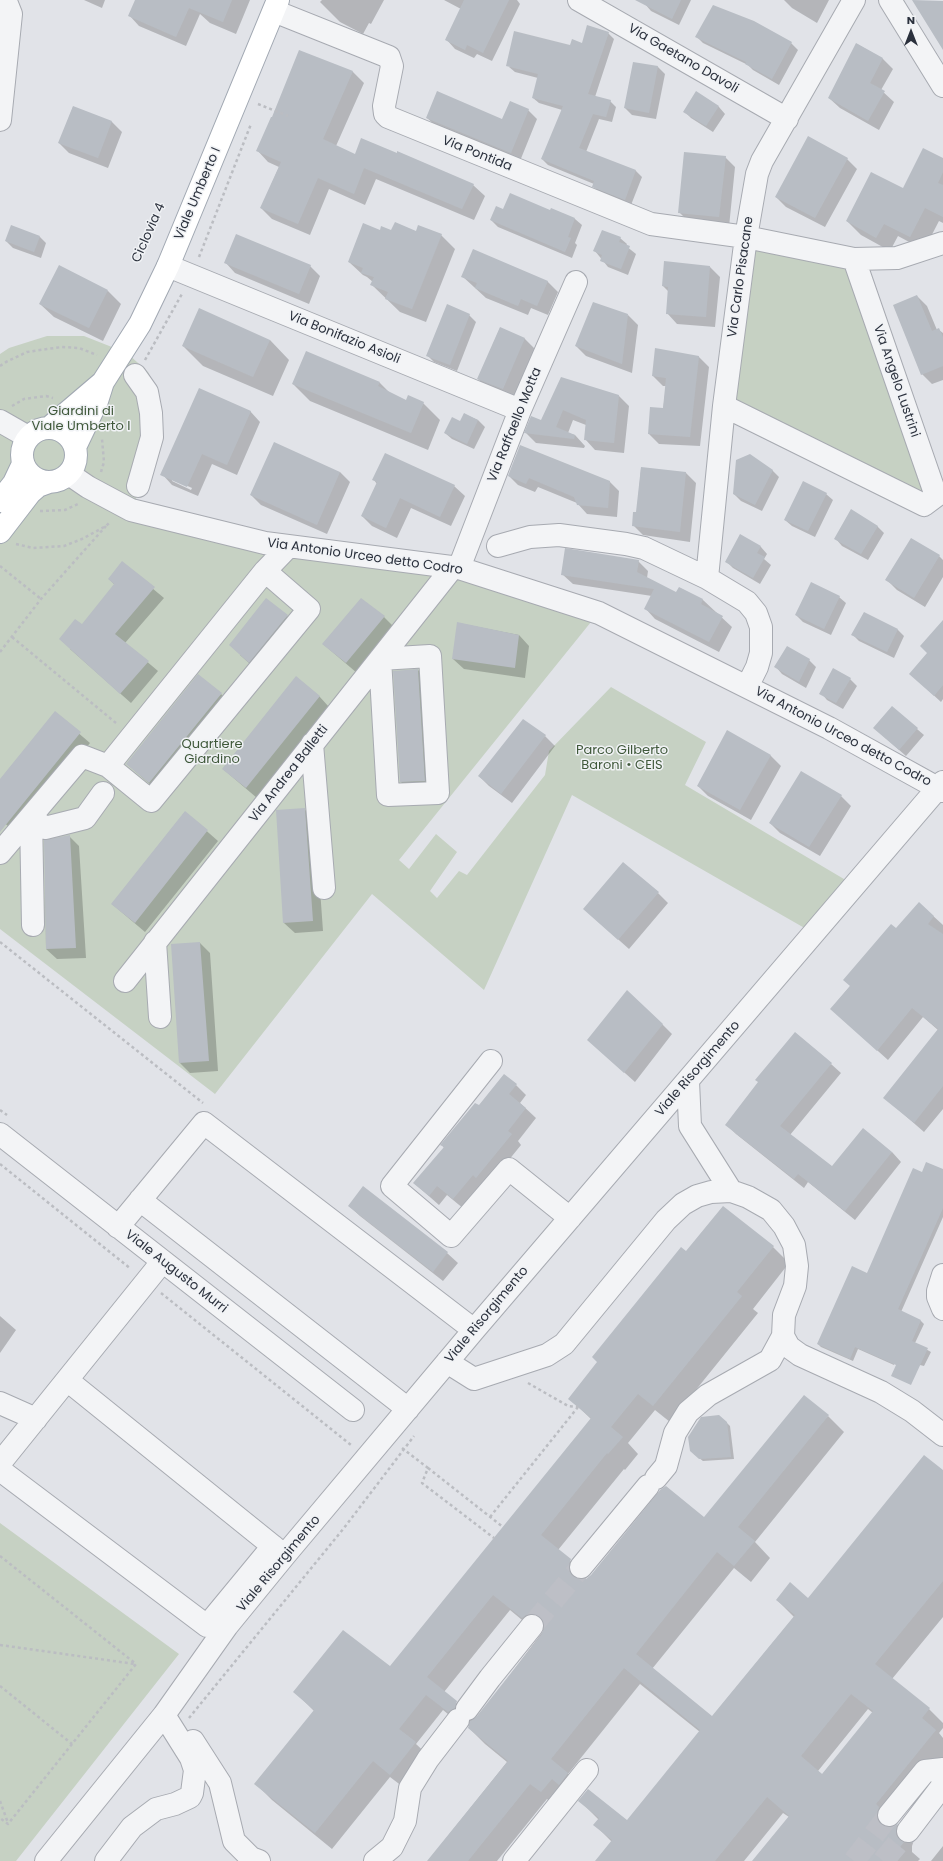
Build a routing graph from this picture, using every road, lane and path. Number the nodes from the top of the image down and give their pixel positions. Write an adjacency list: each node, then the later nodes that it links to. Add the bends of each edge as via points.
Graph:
1 (3, 0): 11 (street, via 11,14)
2 (579, 0): 10 (street, Via Gaetano Davoli)
3 (854, 0): 10 (street, Via Carlo Pisacane)
4 (890, 0): 6 (street)
5 (276, 6): 12 (street, Via Pontida, via 389,57 392,66 384,106 388,118 651,224); 15 (main road, Viale Umberto I)
6 (943, 86)
7 (256, 111): 8 (path, via 258,104)
8 (288, 116)
9 (253, 118): 16 (path)
10 (786, 119): 12 (street, Via Carlo Pisacane, via 758,170)
11 (0, 120)
12 (746, 237): 14 (street); 23 (street, Via Carlo Pisacane)
13 (943, 243): 14 (street, via 897,258)
14 (854, 259): 34 (street, Via Angelo Lustrini)
15 (168, 266): 16 (street, Via Bonifazio Asioli); 21 (main road, Viale Umberto I, via 140,324)
16 (192, 276): 24 (street, Via Bonifazio Asioli)
17 (576, 282): 24 (street, Via Raffaello Motta)
18 (93, 360): 19 (path, via 98,355 79,348 62,347 27,352)
19 (0, 366)
20 (136, 375): 32 (street, via 147,392 152,437)
21 (103, 382): 26 (main road, Viale Umberto I); 28 (main road, Viale Umberto I, via 97,401)
22 (58, 399): 25 (path, via 46,396 24,399)
23 (724, 406): 34 (street, Via Angelo Lustrini, via 924,505); 43 (street, Via Carlo Pisacane)
24 (520, 410): 41 (street, Via Raffaello Motta)
25 (3, 415): 27 (street)
26 (49, 428): 27 (main road, via 34,432); 28 (main road, via 64,432)
27 (28, 437): 29 (main road, via 22,450)
28 (75, 447): 30 (main road, via 77,456)
29 (23, 464): 31 (main road, via 33,477); 33 (main road, via 14,483)
30 (69, 474): 31 (main road, via 63,479); 38 (street, Via Antonio Urceo detto Codro, via 131,510 265,544)
31 (49, 482): 37 (main road, via 38,486 30,493)
32 (138, 486)
33 (0, 501)
34 (937, 505)
35 (113, 518): 36 (path)
36 (106, 526): 37 (path, via 82,540 64,546 33,548); 44 (path)
37 (6, 537)
38 (289, 546): 41 (street, Via Antonio Urceo detto Codro); 42 (street)
39 (498, 546): 43 (street, Via Antonio Urceo detto Codro, via 530,537 552,536 626,544 644,548)
40 (0, 566): 44 (path)
41 (456, 568): 47 (street, Via Andrea Balletti); 48 (street, Via Antonio Urceo detto Codro, via 599,613)
42 (265, 571): 49 (street); 51 (street, via 310,609 152,801)
43 (707, 578): 48 (street, Via Antonio Urceo detto Codro, via 747,602 758,617 762,653)
44 (41, 599): 45 (path)
45 (12, 637): 46 (path); 49 (path)
46 (0, 652)
47 (380, 659): 47 (street, via 388,795 438,793 430,656); 50 (street, Via Andrea Balletti)
48 (747, 686): 52 (street, Via Antonio Urceo detto Codro)
49 (132, 736): 51 (street)
50 (312, 744): 57 (street); 60 (street, Via Andrea Balletti)
51 (108, 766): 54 (street, via 82,756)
52 (942, 787): 64 (street, Viale Risorgimento)
53 (103, 793): 54 (street, via 85,818 45,828)
54 (31, 817): 55 (street); 56 (street)
55 (1, 852): 56 (street)
56 (32, 878): 58 (street)
57 (324, 888)
58 (33, 925)
59 (0, 942): 65 (path)
60 (155, 942): 61 (street, Via Andrea Balletti); 62 (street)
61 (125, 981)
62 (160, 1017)
63 (491, 1061): 70 (street, via 392,1186 451,1236 509,1169)
64 (688, 1081): 68 (street, via 690,1126); 70 (street, Viale Risorgimento)
65 (206, 1115): 69 (street); 76 (street)
66 (0, 1134): 71 (street, Viale Augusto Murri)
67 (0, 1164): 74 (path)
68 (731, 1191): 77 (street, via 771,1210 784,1226 794,1245 797,1266 795,1286 784,1315); 78 (street, via 697,1196 672,1215 623,1270 564,1344 547,1355 474,1379)
69 (140, 1200): 71 (street); 82 (street)
70 (570, 1218): 76 (street, Viale Risorgimento)
71 (118, 1227): 72 (street, Viale Augusto Murri)
72 (162, 1262): 74 (street); 83 (street, Viale Augusto Murri)
73 (943, 1275): 75 (street, via 938,1291)
74 (147, 1281): 79 (street); 86 (path)
75 (943, 1309)
76 (474, 1330): 78 (street, Viale Risorgimento)
77 (783, 1336): 85 (street, via 789,1347 800,1355 881,1392 912,1411); 97 (street, via 770,1360 708,1395 688,1412 675,1433 666,1466)
78 (447, 1362): 82 (street, Viale Risorgimento)
79 (67, 1380): 84 (street); 94 (street)
80 (524, 1381): 91 (path, via 568,1406 578,1407)
81 (0, 1403): 84 (street)
82 (408, 1409): 86 (street, Viale Risorgimento)
83 (353, 1410)
84 (36, 1419): 87 (street)
85 (943, 1435)
86 (367, 1458): 90 (path); 94 (street, Viale Risorgimento)
87 (0, 1463)
88 (428, 1468): 90 (path, via 404,1449); 91 (path); 93 (path, via 422,1483)
89 (0, 1470): 98 (street, via 207,1626)
90 (386, 1472): 104 (path, via 344,1528)
91 (490, 1517): 92 (path)
92 (503, 1527)
93 (494, 1538)
94 (279, 1550): 98 (street, Viale Risorgimento)
95 (1, 1557): 96 (path); 101 (path)
96 (0, 1561)
97 (581, 1567)
98 (220, 1622): 103 (street, Viale Risorgimento)
99 (532, 1626): 116 (street, via 428,1759 410,1788 405,1821 392,1847)
100 (0, 1645): 101 (path)
101 (136, 1664): 105 (path)
102 (0, 1686): 105 (path)
103 (164, 1715): 104 (street); 108 (street, via 191,1758); 113 (street, Viale Risorgimento)
104 (181, 1728): 108 (street, via 203,1755)
105 (72, 1744): 112 (path)
106 (587, 1770): 117 (street)
107 (942, 1774): 111 (street, via 925,1771)
108 (204, 1789): 114 (street, via 175,1804 156,1809 132,1827); 115 (street, via 234,1841 251,1858)
109 (0, 1801): 112 (path)
110 (0, 1818): 112 (path)
111 (899, 1823)
112 (8, 1824)
113 (46, 1861)
114 (106, 1861)
115 (259, 1861)
116 (375, 1861)
117 (514, 1861)

